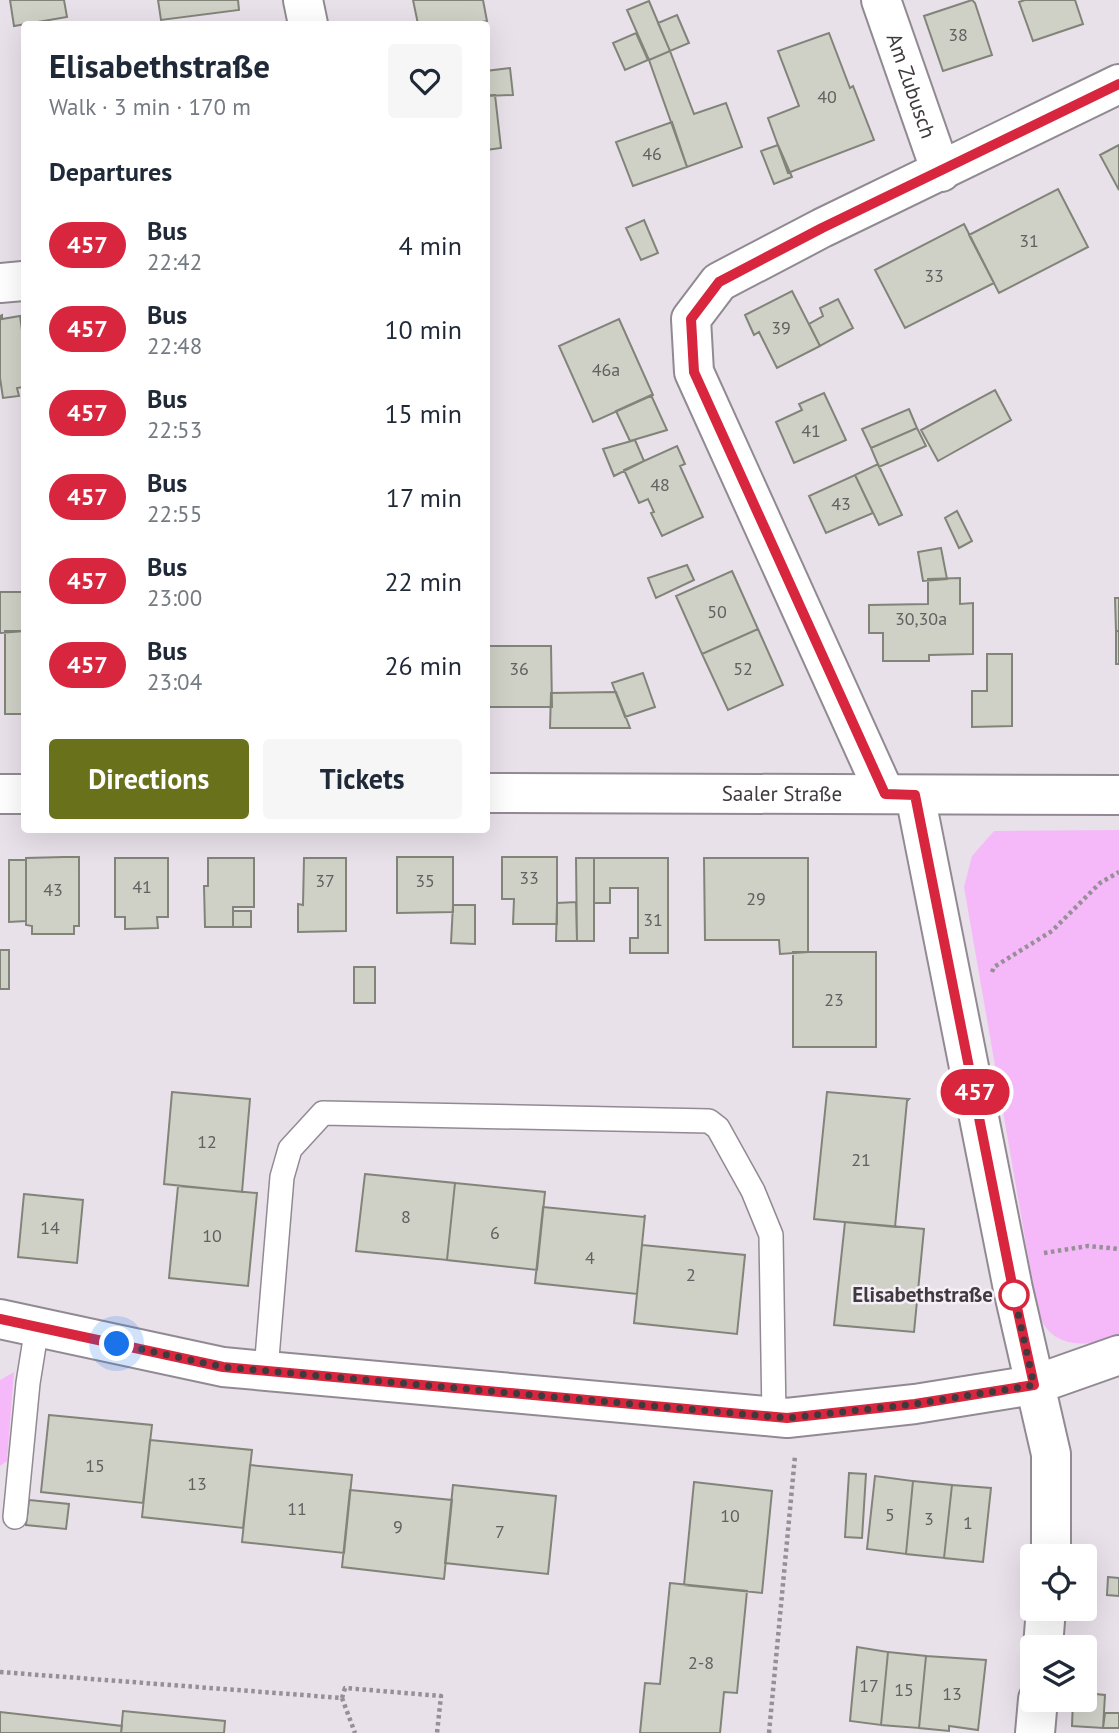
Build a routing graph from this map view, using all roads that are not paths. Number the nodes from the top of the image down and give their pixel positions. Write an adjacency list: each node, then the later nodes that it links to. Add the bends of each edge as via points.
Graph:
1 (303, 0): 3 (street)
2 (881, 0): 5 (street, Am Zubusch)
3 (307, 21)
4 (1119, 84): 5 (street)
5 (941, 172): 9 (street, via 719,282 691,319 694,372)
6 (490, 793): 9 (street, Saaler Straße)
7 (0, 794): 8 (street)
8 (21, 794)
9 (900, 795): 10 (street, Saaler Straße); 15 (street)
10 (1119, 796)
11 (0, 1319): 12 (street)
12 (37, 1327): 14 (street, via 223,1367); 17 (lane)
13 (1119, 1355): 15 (street)
14 (266, 1370): 16 (street); 16 (lane, via 282,1177 290,1149 323,1113 709,1121 718,1128 753,1191 771,1235)
15 (1034, 1385): 16 (street, via 915,1404); 18 (street, via 1051,1454)
16 (786, 1417)
17 (15, 1517)
18 (1051, 1544)
19 (1037, 1712): 20 (street)
20 (1035, 1733)

